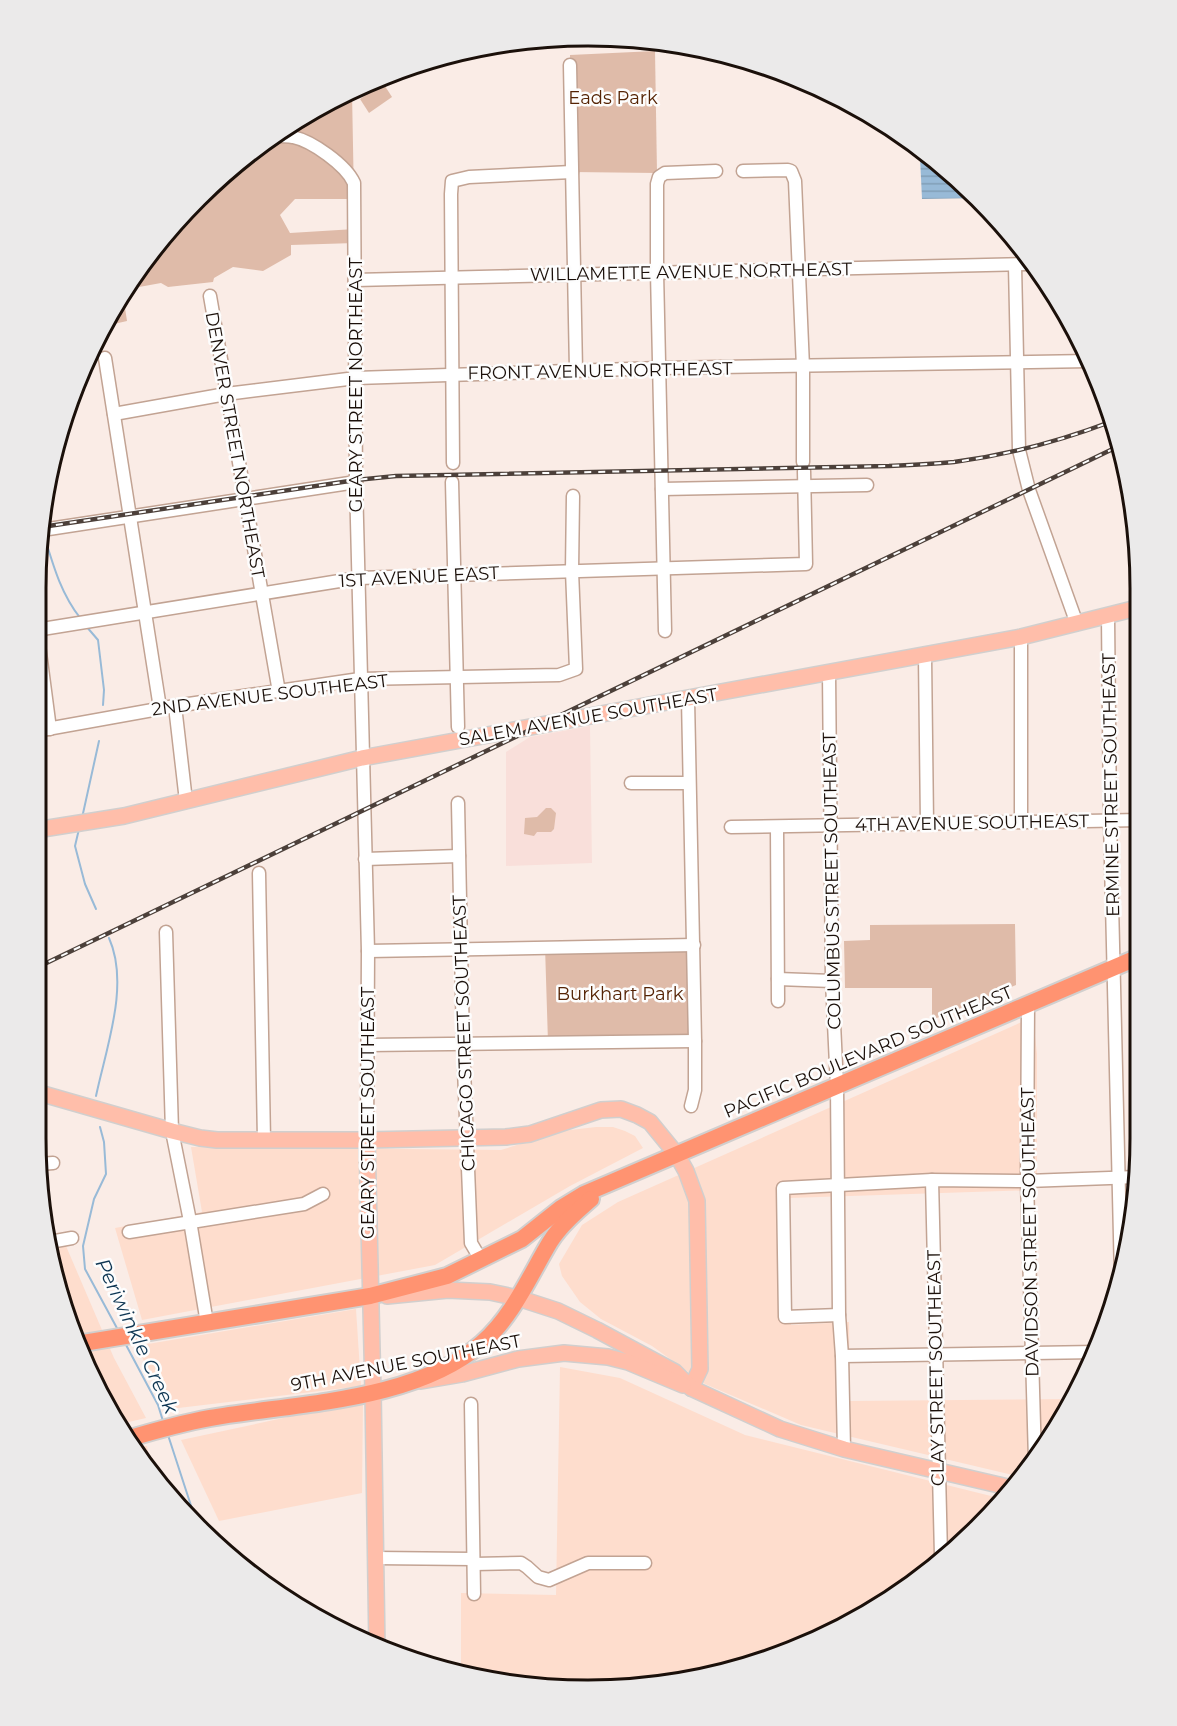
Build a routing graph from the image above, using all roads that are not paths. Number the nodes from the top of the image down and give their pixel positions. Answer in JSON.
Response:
{"nodes":[{"id":1,"x":570,"y":65,"type":"dead end"},
{"id":2,"x":289,"y":137,"type":"edge"},
{"id":3,"x":716,"y":171,"type":"dead end"},
{"id":4,"x":743,"y":171,"type":"dead end"},
{"id":5,"x":572,"y":172,"type":"junction"},
{"id":6,"x":1021,"y":264,"type":"edge"},
{"id":7,"x":798,"y":269,"type":"junction"},
{"id":8,"x":657,"y":272,"type":"junction"},
{"id":9,"x":574,"y":274,"type":"junction"},
{"id":10,"x":452,"y":278,"type":"junction"},
{"id":11,"x":355,"y":280,"type":"junction"},
{"id":12,"x":210,"y":296,"type":"dead end"},
{"id":13,"x":105,"y":358,"type":"dead end"},
{"id":14,"x":1080,"y":361,"type":"edge"},
{"id":15,"x":1017,"y":363,"type":"junction"},
{"id":16,"x":803,"y":367,"type":"junction"},
{"id":17,"x":660,"y":368,"type":"junction"},
{"id":18,"x":576,"y":370,"type":"junction"},
{"id":19,"x":453,"y":375,"type":"junction"},
{"id":20,"x":356,"y":378,"type":"junction"},
{"id":21,"x":226,"y":394,"type":"junction"},
{"id":22,"x":114,"y":414,"type":"junction"},
{"id":23,"x":453,"y":463,"type":"dead end"},
{"id":24,"x":356,"y":479,"type":"junction"},
{"id":25,"x":453,"y":482,"type":"dead end"},
{"id":26,"x":867,"y":485,"type":"dead end"},
{"id":27,"x":804,"y":487,"type":"junction"},
{"id":28,"x":662,"y":489,"type":"junction"},
{"id":29,"x":244,"y":496,"type":"junction"},
{"id":30,"x":573,"y":496,"type":"dead end"},
{"id":31,"x":130,"y":514,"type":"junction"},
{"id":32,"x":50,"y":524,"type":"edge"},
{"id":33,"x":50,"y":529,"type":"edge"},
{"id":34,"x":663,"y":568,"type":"junction"},
{"id":35,"x":572,"y":571,"type":"junction"},
{"id":36,"x":454,"y":574,"type":"junction"},
{"id":37,"x":358,"y":578,"type":"junction"},
{"id":38,"x":260,"y":593,"type":"junction"},
{"id":39,"x":1130,"y":610,"type":"edge"},
{"id":40,"x":146,"y":611,"type":"junction"},
{"id":41,"x":1108,"y":616,"type":"junction"},
{"id":42,"x":1077,"y":624,"type":"junction"},
{"id":43,"x":46,"y":629,"type":"edge"},
{"id":44,"x":665,"y":631,"type":"dead end"},
{"id":45,"x":1021,"y":637,"type":"junction"},
{"id":46,"x":925,"y":656,"type":"junction"},
{"id":47,"x":829,"y":673,"type":"junction"},
{"id":48,"x":456,"y":676,"type":"junction"},
{"id":49,"x":360,"y":679,"type":"junction"},
{"id":50,"x":279,"y":692,"type":"junction"},
{"id":51,"x":46,"y":699,"type":"edge"},
{"id":52,"x":688,"y":699,"type":"junction"},
{"id":53,"x":175,"y":706,"type":"junction"},
{"id":54,"x":160,"y":708,"type":"junction"},
{"id":55,"x":458,"y":727,"type":"dead end"},
{"id":56,"x":50,"y":729,"type":"junction"},
{"id":57,"x":46,"y":730,"type":"edge"},
{"id":58,"x":362,"y":758,"type":"junction"},
{"id":59,"x":631,"y":783,"type":"dead end"},
{"id":60,"x":689,"y":783,"type":"junction"},
{"id":61,"x":186,"y":801,"type":"junction"},
{"id":62,"x":458,"y":803,"type":"dead end"},
{"id":63,"x":1110,"y":820,"type":"junction"},
{"id":64,"x":1130,"y":820,"type":"edge"},
{"id":65,"x":1021,"y":822,"type":"junction"},
{"id":66,"x":927,"y":825,"type":"junction"},
{"id":67,"x":830,"y":826,"type":"junction"},
{"id":68,"x":731,"y":827,"type":"dead end"},
{"id":69,"x":777,"y":828,"type":"junction"},
{"id":70,"x":46,"y":829,"type":"edge"},
{"id":71,"x":459,"y":856,"type":"junction"},
{"id":72,"x":365,"y":859,"type":"junction"},
{"id":73,"x":259,"y":873,"type":"dead end"},
{"id":74,"x":166,"y":932,"type":"dead end"},
{"id":75,"x":694,"y":945,"type":"junction"},
{"id":76,"x":461,"y":949,"type":"junction"},
{"id":77,"x":368,"y":951,"type":"junction"},
{"id":78,"x":1130,"y":961,"type":"edge"},
{"id":79,"x":1114,"y":968,"type":"junction"},
{"id":80,"x":778,"y":979,"type":"junction"},
{"id":81,"x":832,"y":981,"type":"junction"},
{"id":82,"x":778,"y":1001,"type":"dead end"},
{"id":83,"x":1028,"y":1004,"type":"junction"},
{"id":84,"x":695,"y":1041,"type":"junction"},
{"id":85,"x":463,"y":1044,"type":"junction"},
{"id":86,"x":367,"y":1045,"type":"junction"},
{"id":87,"x":837,"y":1086,"type":"junction"},
{"id":88,"x":46,"y":1095,"type":"edge"},
{"id":89,"x":691,"y":1106,"type":"dead end"},
{"id":90,"x":172,"y":1131,"type":"junction"},
{"id":91,"x":468,"y":1138,"type":"junction"},
{"id":92,"x":264,"y":1140,"type":"junction"},
{"id":93,"x":367,"y":1140,"type":"junction"},
{"id":94,"x":677,"y":1155,"type":"junction"},
{"id":95,"x":53,"y":1162,"type":"dead end"},
{"id":96,"x":47,"y":1163,"type":"edge"},
{"id":97,"x":1129,"y":1177,"type":"edge"},
{"id":98,"x":1118,"y":1178,"type":"junction"},
{"id":99,"x":932,"y":1180,"type":"junction"},
{"id":100,"x":1027,"y":1180,"type":"junction"},
{"id":101,"x":610,"y":1183,"type":"junction"},
{"id":102,"x":838,"y":1186,"type":"junction"},
{"id":103,"x":323,"y":1194,"type":"dead end"},
{"id":104,"x":190,"y":1221,"type":"junction"},
{"id":105,"x":129,"y":1232,"type":"dead end"},
{"id":106,"x":72,"y":1238,"type":"dead end"},
{"id":107,"x":57,"y":1241,"type":"edge"},
{"id":108,"x":1119,"y":1246,"type":"edge"},
{"id":109,"x":481,"y":1260,"type":"junction"},
{"id":110,"x":370,"y":1296,"type":"junction"},
{"id":111,"x":518,"y":1298,"type":"junction"},
{"id":112,"x":839,"y":1315,"type":"junction"},
{"id":113,"x":207,"y":1323,"type":"junction"},
{"id":114,"x":87,"y":1342,"type":"edge"},
{"id":115,"x":1086,"y":1352,"type":"edge"},
{"id":116,"x":1032,"y":1353,"type":"junction"},
{"id":117,"x":936,"y":1355,"type":"junction"},
{"id":118,"x":842,"y":1356,"type":"junction"},
{"id":119,"x":409,"y":1383,"type":"junction"},
{"id":120,"x":691,"y":1388,"type":"junction"},
{"id":121,"x":374,"y":1392,"type":"junction"},
{"id":122,"x":471,"y":1404,"type":"dead end"},
{"id":123,"x":136,"y":1436,"type":"edge"},
{"id":124,"x":1035,"y":1445,"type":"edge"},
{"id":125,"x":844,"y":1449,"type":"junction"},
{"id":126,"x":939,"y":1472,"type":"junction"},
{"id":127,"x":1003,"y":1486,"type":"edge"},
{"id":128,"x":941,"y":1549,"type":"edge"},
{"id":129,"x":375,"y":1558,"type":"junction"},
{"id":130,"x":473,"y":1561,"type":"junction"},
{"id":131,"x":645,"y":1563,"type":"dead end"},
{"id":132,"x":474,"y":1594,"type":"dead end"},
{"id":133,"x":377,"y":1636,"type":"edge"}],
"edges":[{"from":1,"to":5,"type":"street"},
{"from":2,"to":11,"type":"street","name":"GEARY STREET NORTHEAST"},
{"from":3,"to":8,"type":"street"},
{"from":4,"to":7,"type":"street"},
{"from":5,"to":9,"type":"street"},
{"from":5,"to":10,"type":"street"},
{"from":6,"to":7,"type":"street","name":"WILLAMETTE AVENUE NORTHEAST"},
{"from":6,"to":15,"type":"street"},
{"from":7,"to":8,"type":"street","name":"WILLAMETTE AVENUE NORTHEAST"},
{"from":7,"to":16,"type":"street"},
{"from":8,"to":9,"type":"street","name":"WILLAMETTE AVENUE NORTHEAST"},
{"from":8,"to":17,"type":"street"},
{"from":9,"to":10,"type":"street","name":"WILLAMETTE AVENUE NORTHEAST"},
{"from":9,"to":18,"type":"street"},
{"from":10,"to":11,"type":"street","name":"WILLAMETTE AVENUE NORTHEAST"},
{"from":10,"to":19,"type":"street"},
{"from":11,"to":20,"type":"street","name":"GEARY STREET NORTHEAST"},
{"from":12,"to":21,"type":"street","name":"DENVER STREET NORTHEAST"},
{"from":13,"to":22,"type":"street"},
{"from":14,"to":15,"type":"street","name":"FRONT AVENUE NORTHEAST"},
{"from":15,"to":16,"type":"street","name":"FRONT AVENUE NORTHEAST"},
{"from":15,"to":42,"type":"street"},
{"from":16,"to":17,"type":"street","name":"FRONT AVENUE NORTHEAST"},
{"from":16,"to":27,"type":"street"},
{"from":17,"to":18,"type":"street","name":"FRONT AVENUE NORTHEAST"},
{"from":17,"to":28,"type":"street"},
{"from":18,"to":19,"type":"street","name":"FRONT AVENUE NORTHEAST"},
{"from":19,"to":20,"type":"street","name":"FRONT AVENUE NORTHEAST"},
{"from":19,"to":23,"type":"street"},
{"from":20,"to":21,"type":"street","name":"FRONT AVENUE NORTHEAST"},
{"from":20,"to":24,"type":"street","name":"GEARY STREET NORTHEAST"},
{"from":21,"to":22,"type":"street","name":"FRONT AVENUE NORTHEAST"},
{"from":21,"to":29,"type":"street","name":"DENVER STREET NORTHEAST"},
{"from":22,"to":31,"type":"street"},
{"from":24,"to":29,"type":"street"},
{"from":24,"to":37,"type":"street","name":"GEARY STREET NORTHEAST"},
{"from":25,"to":36,"type":"street"},
{"from":26,"to":27,"type":"street"},
{"from":27,"to":28,"type":"street"},
{"from":27,"to":34,"type":"street","name":"1ST AVENUE EAST"},
{"from":28,"to":34,"type":"street"},
{"from":29,"to":31,"type":"street"},
{"from":29,"to":38,"type":"street","name":"DENVER STREET NORTHEAST"},
{"from":30,"to":35,"type":"street"},
{"from":31,"to":32,"type":"street"},
{"from":31,"to":33,"type":"street"},
{"from":31,"to":40,"type":"street"},
{"from":34,"to":35,"type":"street","name":"1ST AVENUE EAST"},
{"from":34,"to":44,"type":"street"},
{"from":35,"to":36,"type":"street","name":"1ST AVENUE EAST"},
{"from":35,"to":48,"type":"street","name":"2ND AVENUE SOUTHEAST"},
{"from":36,"to":37,"type":"street","name":"1ST AVENUE EAST"},
{"from":36,"to":48,"type":"street"},
{"from":37,"to":38,"type":"street","name":"1ST AVENUE EAST"},
{"from":37,"to":49,"type":"street","name":"GEARY STREET SOUTHEAST"},
{"from":38,"to":40,"type":"street","name":"1ST AVENUE EAST"},
{"from":38,"to":50,"type":"street","name":"DENVER STREET NORTHEAST"},
{"from":39,"to":41,"type":"main road","name":"SALEM AVENUE SOUTHEAST"},
{"from":40,"to":43,"type":"street","name":"1ST AVENUE EAST"},
{"from":40,"to":54,"type":"street"},
{"from":41,"to":42,"type":"main road","name":"SALEM AVENUE SOUTHEAST"},
{"from":41,"to":63,"type":"street","name":"ERMINE STREET SOUTHEAST"},
{"from":42,"to":45,"type":"main road","name":"SALEM AVENUE SOUTHEAST"},
{"from":45,"to":46,"type":"main road","name":"SALEM AVENUE SOUTHEAST"},
{"from":45,"to":65,"type":"street"},
{"from":46,"to":47,"type":"main road","name":"SALEM AVENUE SOUTHEAST"},
{"from":46,"to":66,"type":"street"},
{"from":47,"to":52,"type":"main road","name":"SALEM AVENUE SOUTHEAST"},
{"from":47,"to":67,"type":"street","name":"COLUMBUS STREET SOUTHEAST"},
{"from":48,"to":49,"type":"street","name":"2ND AVENUE SOUTHEAST"},
{"from":48,"to":55,"type":"street"},
{"from":49,"to":50,"type":"street","name":"2ND AVENUE SOUTHEAST"},
{"from":49,"to":58,"type":"street","name":"GEARY STREET SOUTHEAST"},
{"from":50,"to":53,"type":"street","name":"2ND AVENUE SOUTHEAST"},
{"from":51,"to":56,"type":"street"},
{"from":52,"to":58,"type":"main road","name":"SALEM AVENUE SOUTHEAST"},
{"from":52,"to":60,"type":"street"},
{"from":53,"to":54,"type":"street","name":"2ND AVENUE SOUTHEAST"},
{"from":53,"to":61,"type":"street"},
{"from":54,"to":56,"type":"street","name":"2ND AVENUE SOUTHEAST"},
{"from":56,"to":57,"type":"street","name":"2ND AVENUE SOUTHEAST"},
{"from":58,"to":61,"type":"main road","name":"SALEM AVENUE SOUTHEAST"},
{"from":58,"to":72,"type":"street","name":"GEARY STREET SOUTHEAST"},
{"from":59,"to":60,"type":"street"},
{"from":60,"to":75,"type":"street"},
{"from":61,"to":70,"type":"main road","name":"SALEM AVENUE SOUTHEAST"},
{"from":62,"to":71,"type":"street","name":"CHICAGO STREET SOUTHEAST"},
{"from":63,"to":64,"type":"street","name":"4TH AVENUE SOUTHEAST"},
{"from":63,"to":65,"type":"street","name":"4TH AVENUE SOUTHEAST"},
{"from":63,"to":79,"type":"street","name":"ERMINE STREET SOUTHEAST"},
{"from":65,"to":66,"type":"street","name":"4TH AVENUE SOUTHEAST"},
{"from":66,"to":67,"type":"street","name":"4TH AVENUE SOUTHEAST"},
{"from":67,"to":69,"type":"street","name":"4TH AVENUE SOUTHEAST"},
{"from":67,"to":81,"type":"street","name":"COLUMBUS STREET SOUTHEAST"},
{"from":68,"to":69,"type":"street","name":"4TH AVENUE SOUTHEAST"},
{"from":69,"to":80,"type":"street"},
{"from":71,"to":72,"type":"street"},
{"from":71,"to":76,"type":"street","name":"CHICAGO STREET SOUTHEAST"},
{"from":72,"to":77,"type":"street","name":"GEARY STREET SOUTHEAST"},
{"from":73,"to":92,"type":"street"},
{"from":74,"to":90,"type":"street"},
{"from":75,"to":76,"type":"street"},
{"from":75,"to":84,"type":"street"},
{"from":76,"to":77,"type":"street"},
{"from":76,"to":85,"type":"street","name":"CHICAGO STREET SOUTHEAST"},
{"from":77,"to":86,"type":"street","name":"GEARY STREET SOUTHEAST"},
{"from":78,"to":79,"type":"highway","name":"PACIFIC BOULEVARD SOUTHEAST"},
{"from":79,"to":83,"type":"highway","name":"PACIFIC BOULEVARD SOUTHEAST"},
{"from":79,"to":98,"type":"street","name":"ERMINE STREET SOUTHEAST"},
{"from":80,"to":81,"type":"street"},
{"from":80,"to":82,"type":"street"},
{"from":81,"to":87,"type":"street","name":"COLUMBUS STREET SOUTHEAST"},
{"from":83,"to":87,"type":"highway","name":"PACIFIC BOULEVARD SOUTHEAST"},
{"from":83,"to":100,"type":"street","name":"DAVIDSON STREET SOUTHEAST"},
{"from":84,"to":85,"type":"street"},
{"from":84,"to":89,"type":"street"},
{"from":85,"to":86,"type":"street"},
{"from":85,"to":91,"type":"street","name":"CHICAGO STREET SOUTHEAST"},
{"from":86,"to":93,"type":"street","name":"GEARY STREET SOUTHEAST"},
{"from":87,"to":94,"type":"highway","name":"PACIFIC BOULEVARD SOUTHEAST"},
{"from":87,"to":102,"type":"street","name":"COLUMBUS STREET SOUTHEAST"},
{"from":88,"to":90,"type":"main road"},
{"from":90,"to":92,"type":"main road"},
{"from":90,"to":104,"type":"street"},
{"from":91,"to":93,"type":"main road"},
{"from":91,"to":94,"type":"main road"},
{"from":91,"to":109,"type":"street","name":"CHICAGO STREET SOUTHEAST"},
{"from":92,"to":93,"type":"main road"},
{"from":93,"to":110,"type":"main road","name":"GEARY STREET SOUTHEAST"},
{"from":94,"to":101,"type":"highway","name":"PACIFIC BOULEVARD SOUTHEAST"},
{"from":94,"to":120,"type":"main road"},
{"from":95,"to":96,"type":"street"},
{"from":97,"to":98,"type":"street"},
{"from":98,"to":100,"type":"street"},
{"from":98,"to":108,"type":"street","name":"ERMINE STREET SOUTHEAST"},
{"from":99,"to":100,"type":"street"},
{"from":99,"to":102,"type":"street"},
{"from":99,"to":117,"type":"street","name":"CLAY STREET SOUTHEAST"},
{"from":100,"to":116,"type":"street","name":"DAVIDSON STREET SOUTHEAST"},
{"from":101,"to":109,"type":"highway","name":"PACIFIC BOULEVARD SOUTHEAST"},
{"from":101,"to":111,"type":"highway","name":"PACIFIC BOULEVARD SOUTHEAST"},
{"from":102,"to":112,"type":"street","name":"COLUMBUS STREET SOUTHEAST"},
{"from":102,"to":112,"type":"street"},
{"from":103,"to":104,"type":"street"},
{"from":104,"to":105,"type":"street"},
{"from":104,"to":113,"type":"street"},
{"from":106,"to":107,"type":"street"},
{"from":109,"to":110,"type":"highway","name":"PACIFIC BOULEVARD SOUTHEAST"},
{"from":110,"to":111,"type":"main road"},
{"from":110,"to":113,"type":"highway","name":"PACIFIC BOULEVARD SOUTHEAST"},
{"from":110,"to":121,"type":"main road","name":"GEARY STREET SOUTHEAST"},
{"from":111,"to":119,"type":"highway","name":"PACIFIC BOULEVARD SOUTHEAST"},
{"from":111,"to":120,"type":"main road"},
{"from":112,"to":118,"type":"street","name":"COLUMBUS STREET SOUTHEAST"},
{"from":113,"to":114,"type":"highway","name":"PACIFIC BOULEVARD SOUTHEAST"},
{"from":115,"to":116,"type":"street"},
{"from":116,"to":117,"type":"street"},
{"from":116,"to":124,"type":"street","name":"DAVIDSON STREET SOUTHEAST"},
{"from":117,"to":118,"type":"street"},
{"from":117,"to":126,"type":"street","name":"CLAY STREET SOUTHEAST"},
{"from":118,"to":125,"type":"street","name":"COLUMBUS STREET SOUTHEAST"},
{"from":119,"to":120,"type":"main road","name":"9TH AVENUE SOUTHEAST"},
{"from":119,"to":121,"type":"highway","name":"9TH AVENUE SOUTHEAST"},
{"from":120,"to":125,"type":"main road"},
{"from":121,"to":123,"type":"highway","name":"9TH AVENUE SOUTHEAST"},
{"from":121,"to":129,"type":"main road","name":"GEARY STREET SOUTHEAST"},
{"from":122,"to":130,"type":"street"},
{"from":125,"to":126,"type":"main road"},
{"from":126,"to":127,"type":"main road"},
{"from":126,"to":128,"type":"street","name":"CLAY STREET SOUTHEAST"},
{"from":129,"to":130,"type":"street"},
{"from":129,"to":133,"type":"main road","name":"GEARY STREET SOUTHEAST"},
{"from":130,"to":131,"type":"street"},
{"from":130,"to":132,"type":"street"}]}
